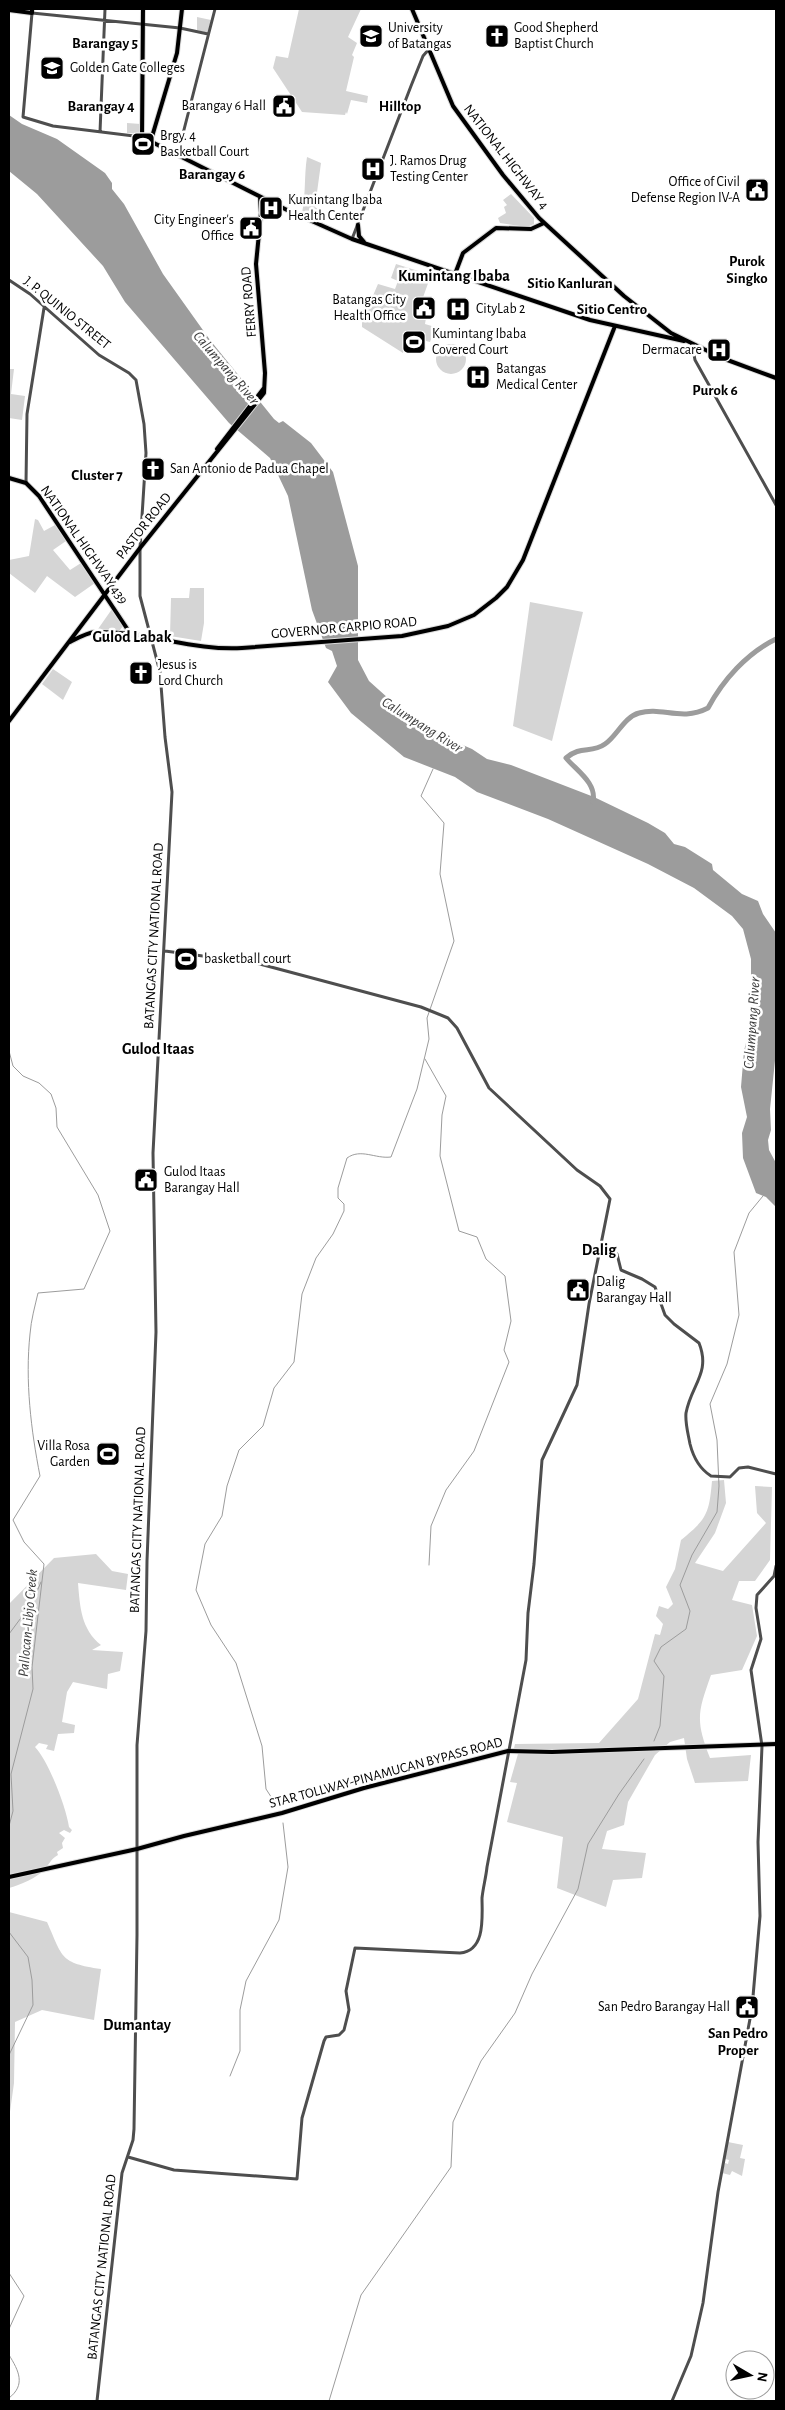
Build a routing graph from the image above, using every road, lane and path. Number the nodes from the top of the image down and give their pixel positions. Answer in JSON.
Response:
{"nodes":[{"id":1,"x":105,"y":9,"type":"edge"},
{"id":2,"x":143,"y":9,"type":"edge"},
{"id":3,"x":182,"y":9,"type":"edge"},
{"id":4,"x":215,"y":9,"type":"edge"},
{"id":5,"x":412,"y":9,"type":"edge"},
{"id":6,"x":9,"y":10,"type":"edge"},
{"id":7,"x":32,"y":11,"type":"edge"},
{"id":8,"x":104,"y":22,"type":"junction"},
{"id":9,"x":143,"y":26,"type":"junction"},
{"id":10,"x":180,"y":28,"type":"junction"},
{"id":11,"x":208,"y":34,"type":"junction"},
{"id":12,"x":429,"y":49,"type":"junction"},
{"id":13,"x":100,"y":132,"type":"junction"},
{"id":14,"x":142,"y":137,"type":"junction"},
{"id":15,"x":150,"y":140,"type":"junction"},
{"id":16,"x":178,"y":153,"type":"junction"},
{"id":17,"x":260,"y":197,"type":"junction"},
{"id":18,"x":267,"y":200,"type":"junction"},
{"id":19,"x":261,"y":214,"type":"junction"},
{"id":20,"x":544,"y":224,"type":"junction"},
{"id":21,"x":358,"y":225,"type":"junction"},
{"id":22,"x":352,"y":239,"type":"junction"},
{"id":23,"x":365,"y":244,"type":"junction"},
{"id":24,"x":455,"y":274,"type":"junction"},
{"id":25,"x":9,"y":280,"type":"edge"},
{"id":26,"x":44,"y":308,"type":"junction"},
{"id":27,"x":615,"y":326,"type":"junction"},
{"id":28,"x":668,"y":331,"type":"junction"},
{"id":29,"x":665,"y":337,"type":"junction"},
{"id":30,"x":684,"y":341,"type":"junction"},
{"id":31,"x":692,"y":344,"type":"junction"},
{"id":32,"x":776,"y":378,"type":"edge"},
{"id":33,"x":136,"y":380,"type":"joint"},
{"id":34,"x":261,"y":395,"type":"joint"},
{"id":35,"x":9,"y":478,"type":"edge"},
{"id":36,"x":26,"y":483,"type":"junction"},
{"id":37,"x":776,"y":505,"type":"edge"},
{"id":38,"x":140,"y":548,"type":"junction"},
{"id":39,"x":105,"y":593,"type":"junction"},
{"id":40,"x":132,"y":636,"type":"junction"},
{"id":41,"x":151,"y":639,"type":"junction"},
{"id":42,"x":70,"y":642,"type":"junction"},
{"id":43,"x":9,"y":721,"type":"edge"},
{"id":44,"x":165,"y":951,"type":"junction"},
{"id":45,"x":600,"y":1251,"type":"junction"},
{"id":46,"x":776,"y":1474,"type":"edge"},
{"id":47,"x":776,"y":1566,"type":"edge"},
{"id":48,"x":776,"y":1744,"type":"edge"},
{"id":49,"x":762,"y":1746,"type":"junction"},
{"id":50,"x":508,"y":1751,"type":"junction"},
{"id":51,"x":137,"y":1850,"type":"junction"},
{"id":52,"x":9,"y":1877,"type":"edge"},
{"id":53,"x":128,"y":2157,"type":"junction"},
{"id":54,"x":97,"y":2401,"type":"edge"},
{"id":55,"x":672,"y":2401,"type":"edge"}],
"edges":[{"from":1,"to":8,"type":"street"},
{"from":2,"to":9,"type":"main road"},
{"from":3,"to":10,"type":"main road"},
{"from":4,"to":11,"type":"street"},
{"from":5,"to":12,"type":"main road","name":"NATIONAL HIGHWAY 4"},
{"from":6,"to":7,"type":"main road"},
{"from":7,"to":8,"type":"street"},
{"from":7,"to":13,"type":"street"},
{"from":8,"to":9,"type":"street"},
{"from":8,"to":13,"type":"street"},
{"from":9,"to":10,"type":"street"},
{"from":9,"to":14,"type":"main road"},
{"from":10,"to":11,"type":"street"},
{"from":10,"to":15,"type":"main road"},
{"from":11,"to":16,"type":"street"},
{"from":12,"to":20,"type":"main road","name":"NATIONAL HIGHWAY 4"},
{"from":12,"to":21,"type":"street"},
{"from":13,"to":14,"type":"street"},
{"from":14,"to":15,"type":"main road"},
{"from":15,"to":16,"type":"main road"},
{"from":16,"to":17,"type":"main road"},
{"from":17,"to":18,"type":"main road"},
{"from":17,"to":19,"type":"main road","name":"FERRY ROAD"},
{"from":18,"to":19,"type":"main road","name":"FERRY ROAD"},
{"from":18,"to":22,"type":"main road"},
{"from":19,"to":34,"type":"main road","name":"FERRY ROAD"},
{"from":20,"to":24,"type":"main road"},
{"from":20,"to":28,"type":"main road","name":"NATIONAL HIGHWAY 4"},
{"from":21,"to":22,"type":"street"},
{"from":21,"to":23,"type":"main road"},
{"from":22,"to":23,"type":"main road"},
{"from":23,"to":24,"type":"main road"},
{"from":24,"to":27,"type":"main road"},
{"from":25,"to":26,"type":"street","name":"J. P. QUINIO STREET"},
{"from":26,"to":33,"type":"street","name":"J. P. QUINIO STREET"},
{"from":26,"to":36,"type":"street"},
{"from":27,"to":29,"type":"main road"},
{"from":27,"to":41,"type":"main road","name":"GOVERNOR CARPIO ROAD"},
{"from":28,"to":29,"type":"main road"},
{"from":28,"to":30,"type":"main road","name":"NATIONAL HIGHWAY 4"},
{"from":29,"to":30,"type":"main road"},
{"from":30,"to":31,"type":"main road","name":"NATIONAL HIGHWAY 4"},
{"from":31,"to":32,"type":"main road","name":"NATIONAL HIGHWAY 4"},
{"from":31,"to":37,"type":"street"},
{"from":33,"to":38,"type":"street","name":"BATANGAS CITY NATIONAL ROAD"},
{"from":34,"to":38,"type":"main road","name":"PASTOR ROAD"},
{"from":35,"to":36,"type":"main road","name":"NATIONAL HIGHWAY 439"},
{"from":36,"to":39,"type":"main road","name":"NATIONAL HIGHWAY 439"},
{"from":38,"to":39,"type":"main road","name":"PASTOR ROAD"},
{"from":38,"to":41,"type":"street","name":"BATANGAS CITY NATIONAL ROAD"},
{"from":39,"to":40,"type":"main road","name":"NATIONAL HIGHWAY 439"},
{"from":39,"to":42,"type":"main road","name":"PASTOR ROAD"},
{"from":40,"to":41,"type":"main road","name":"GOVERNOR CARPIO ROAD"},
{"from":40,"to":42,"type":"main road","name":"GOVERNOR CARPIO ROAD"},
{"from":41,"to":44,"type":"street","name":"BATANGAS CITY NATIONAL ROAD"},
{"from":42,"to":43,"type":"main road","name":"PASTOR ROAD"},
{"from":44,"to":45,"type":"street"},
{"from":44,"to":51,"type":"street","name":"BATANGAS CITY NATIONAL ROAD"},
{"from":45,"to":46,"type":"street"},
{"from":45,"to":50,"type":"street"},
{"from":47,"to":49,"type":"street"},
{"from":48,"to":49,"type":"main road","name":"STAR TOLLWAY-PINAMUCAN BYPASS ROAD"},
{"from":49,"to":50,"type":"main road","name":"STAR TOLLWAY-PINAMUCAN BYPASS ROAD"},
{"from":49,"to":55,"type":"street"},
{"from":50,"to":51,"type":"main road","name":"STAR TOLLWAY-PINAMUCAN BYPASS ROAD"},
{"from":50,"to":53,"type":"street"},
{"from":51,"to":52,"type":"main road","name":"STAR TOLLWAY-PINAMUCAN BYPASS ROAD"},
{"from":51,"to":53,"type":"street","name":"BATANGAS CITY NATIONAL ROAD"},
{"from":53,"to":54,"type":"street","name":"BATANGAS CITY NATIONAL ROAD"}]}
